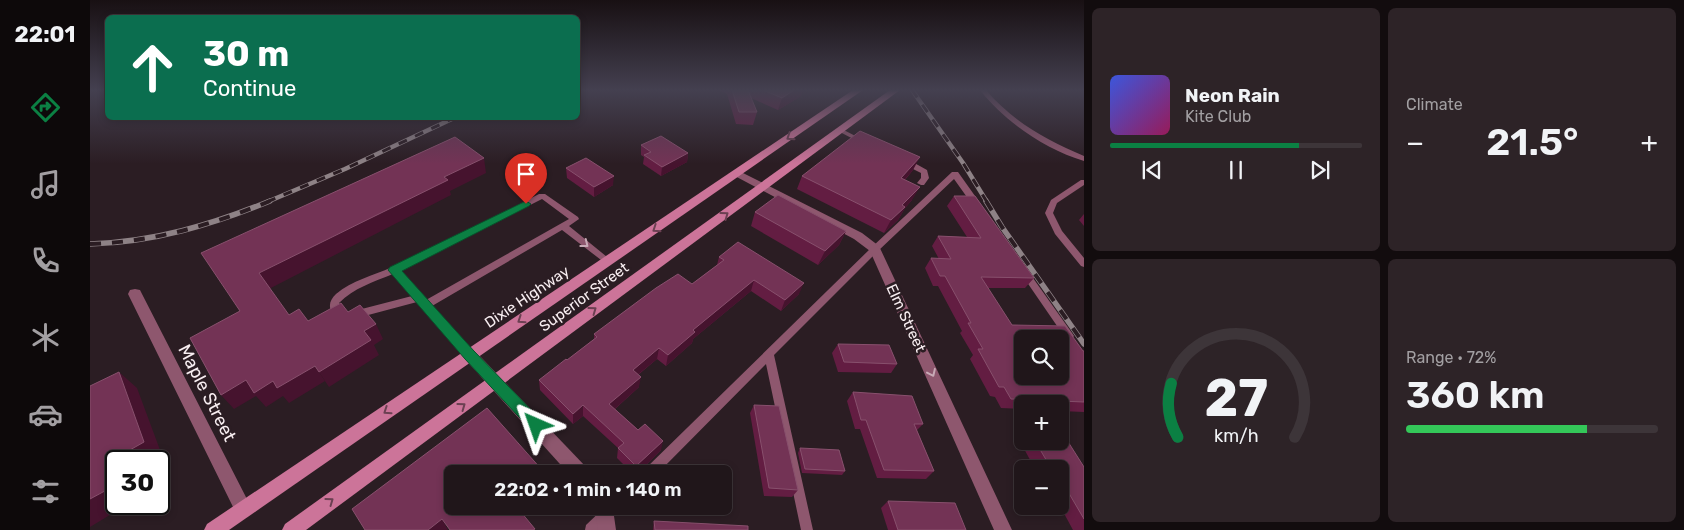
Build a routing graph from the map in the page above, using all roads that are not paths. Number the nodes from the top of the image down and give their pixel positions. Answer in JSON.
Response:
{"nodes":[{"id":1,"x":831,"y":115,"type":"edge"},
{"id":2,"x":850,"y":115,"type":"edge"},
{"id":3,"x":1006,"y":115,"type":"edge"},
{"id":4,"x":840,"y":130,"type":"junction"},
{"id":5,"x":871,"y":146,"type":"edge"},
{"id":6,"x":1084,"y":159,"type":"edge"},
{"id":7,"x":902,"y":160,"type":"edge"},
{"id":8,"x":738,"y":173,"type":"junction"},
{"id":9,"x":1084,"y":182,"type":"edge"},
{"id":10,"x":921,"y":183,"type":"dead end"},
{"id":11,"x":763,"y":187,"type":"junction"},
{"id":12,"x":983,"y":213,"type":"edge"},
{"id":13,"x":563,"y":226,"type":"junction"},
{"id":14,"x":875,"y":249,"type":"junction"},
{"id":15,"x":608,"y":261,"type":"junction"},
{"id":16,"x":1084,"y":264,"type":"edge"},
{"id":17,"x":1022,"y":268,"type":"edge"},
{"id":18,"x":394,"y":270,"type":"junction"},
{"id":19,"x":135,"y":294,"type":"dead end"},
{"id":20,"x":422,"y":302,"type":"junction"},
{"id":21,"x":1074,"y":344,"type":"edge"},
{"id":22,"x":769,"y":354,"type":"junction"},
{"id":23,"x":470,"y":355,"type":"junction"},
{"id":24,"x":495,"y":382,"type":"junction"},
{"id":25,"x":573,"y":465,"type":"edge"},
{"id":26,"x":657,"y":465,"type":"edge"},
{"id":27,"x":243,"y":509,"type":"junction"},
{"id":28,"x":607,"y":515,"type":"edge"},
{"id":29,"x":212,"y":530,"type":"edge"},
{"id":30,"x":291,"y":530,"type":"edge"},
{"id":31,"x":591,"y":530,"type":"edge"},
{"id":32,"x":807,"y":530,"type":"edge"},
{"id":33,"x":1003,"y":530,"type":"edge"}],
"edges":[{"from":1,"to":8,"type":"main road","name":"Dixie Highway","one_way":true},
{"from":2,"to":4,"type":"main road","name":"Superior Street"},
{"from":3,"to":6,"type":"lane"},
{"from":4,"to":5,"type":"lane"},
{"from":4,"to":11,"type":"main road","name":"Superior Street"},
{"from":7,"to":10,"type":"lane"},
{"from":8,"to":11,"type":"street","name":"Elm Street"},
{"from":8,"to":15,"type":"main road","name":"Dixie Highway","one_way":true},
{"from":9,"to":16,"type":"lane"},
{"from":11,"to":14,"type":"street","name":"Elm Street"},
{"from":24,"to":11,"type":"main road","name":"Superior Street","one_way":true},
{"from":12,"to":14,"type":"lane"},
{"from":13,"to":15,"type":"lane","one_way":true},
{"from":13,"to":18,"type":"lane"},
{"from":13,"to":20,"type":"lane"},
{"from":14,"to":22,"type":"lane"},
{"from":14,"to":33,"type":"street","name":"Elm Street","one_way":true},
{"from":15,"to":23,"type":"main road","name":"Dixie Highway","one_way":true},
{"from":17,"to":21,"type":"lane"},
{"from":18,"to":20,"type":"lane"},
{"from":18,"to":20,"type":"lane"},
{"from":19,"to":27,"type":"street","name":"Maple Street"},
{"from":20,"to":23,"type":"lane"},
{"from":22,"to":26,"type":"lane"},
{"from":22,"to":32,"type":"lane"},
{"from":23,"to":24,"type":"street"},
{"from":23,"to":27,"type":"main road","name":"Dixie Highway","one_way":true},
{"from":24,"to":25,"type":"street"},
{"from":30,"to":24,"type":"main road","name":"Superior Street","one_way":true},
{"from":27,"to":29,"type":"main road","name":"Dixie Highway"},
{"from":28,"to":31,"type":"lane"}]}
